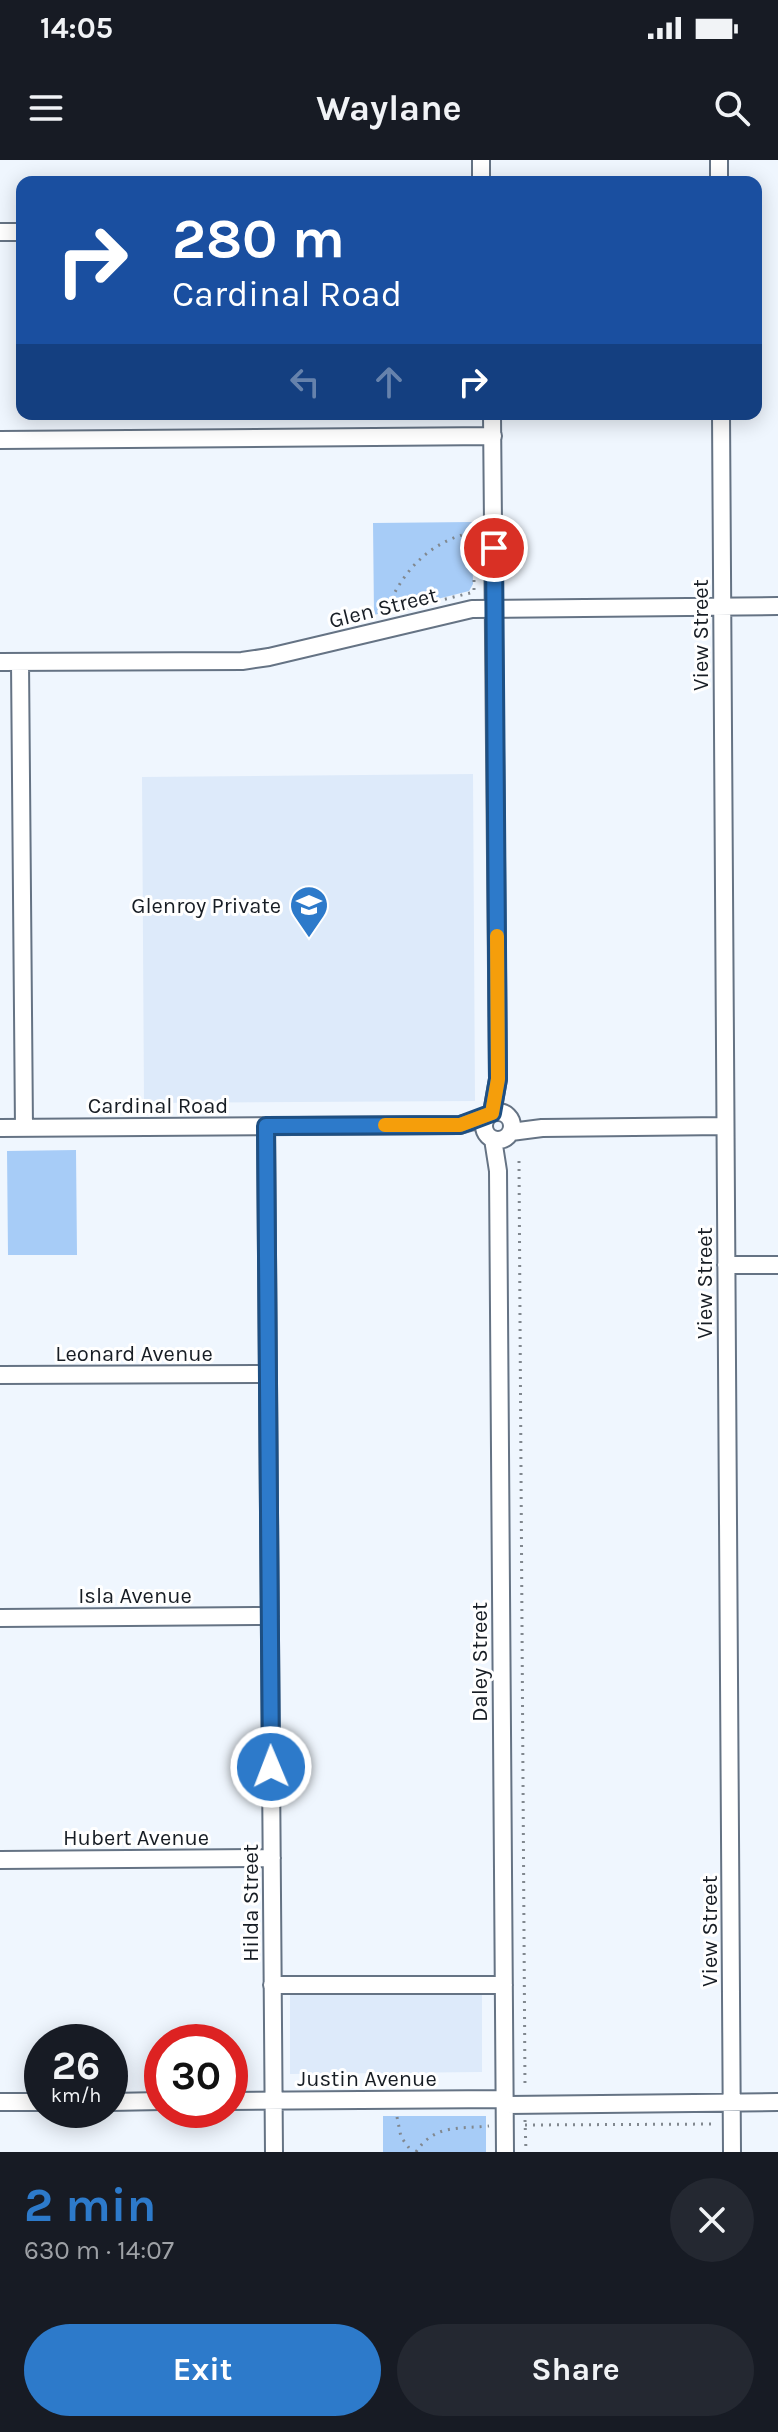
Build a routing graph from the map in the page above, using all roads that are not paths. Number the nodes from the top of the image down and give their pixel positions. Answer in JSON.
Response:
{"nodes":[{"id":1,"x":492,"y":420,"type":"edge"},
{"id":2,"x":721,"y":420,"type":"edge"},
{"id":3,"x":493,"y":436,"type":"junction"},
{"id":4,"x":0,"y":440,"type":"edge"},
{"id":5,"x":778,"y":606,"type":"edge"},
{"id":6,"x":722,"y":607,"type":"junction"},
{"id":7,"x":494,"y":608,"type":"junction"},
{"id":8,"x":0,"y":662,"type":"edge"},
{"id":9,"x":20,"y":662,"type":"junction"},
{"id":10,"x":266,"y":1126,"type":"junction"},
{"id":11,"x":499,"y":1126,"type":"junction"},
{"id":12,"x":725,"y":1126,"type":"junction"},
{"id":13,"x":0,"y":1128,"type":"edge"},
{"id":14,"x":24,"y":1128,"type":"junction"},
{"id":15,"x":726,"y":1265,"type":"junction"},
{"id":16,"x":778,"y":1265,"type":"edge"},
{"id":17,"x":268,"y":1374,"type":"junction"},
{"id":18,"x":0,"y":1375,"type":"edge"},
{"id":19,"x":270,"y":1616,"type":"junction"},
{"id":20,"x":0,"y":1618,"type":"edge"},
{"id":21,"x":272,"y":1858,"type":"junction"},
{"id":22,"x":0,"y":1860,"type":"edge"},
{"id":23,"x":272,"y":1985,"type":"junction"},
{"id":24,"x":504,"y":1985,"type":"junction"},
{"id":25,"x":273,"y":2100,"type":"junction"},
{"id":26,"x":248,"y":2101,"type":"edge"},
{"id":27,"x":0,"y":2102,"type":"edge"},
{"id":28,"x":24,"y":2102,"type":"edge"},
{"id":29,"x":504,"y":2102,"type":"junction"},
{"id":30,"x":732,"y":2102,"type":"junction"},
{"id":31,"x":778,"y":2102,"type":"edge"},
{"id":32,"x":274,"y":2152,"type":"edge"},
{"id":33,"x":505,"y":2152,"type":"edge"},
{"id":34,"x":732,"y":2152,"type":"edge"}],
"edges":[{"from":1,"to":3,"type":"street","name":"Daley Street"},
{"from":2,"to":6,"type":"street","name":"View Street"},
{"from":3,"to":4,"type":"street"},
{"from":3,"to":7,"type":"street","name":"Daley Street"},
{"from":5,"to":6,"type":"street","name":"Glen Street"},
{"from":6,"to":7,"type":"street","name":"Glen Street"},
{"from":6,"to":12,"type":"street","name":"View Street"},
{"from":7,"to":9,"type":"street","name":"Glen Street"},
{"from":7,"to":11,"type":"street","name":"Daley Street"},
{"from":8,"to":9,"type":"street","name":"Glen Street"},
{"from":9,"to":14,"type":"street"},
{"from":10,"to":11,"type":"street","name":"Cardinal Road"},
{"from":10,"to":14,"type":"street","name":"Cardinal Road"},
{"from":10,"to":17,"type":"street","name":"Hilda Street"},
{"from":11,"to":12,"type":"street","name":"Cardinal Road"},
{"from":11,"to":24,"type":"street","name":"Daley Street"},
{"from":12,"to":15,"type":"street","name":"View Street"},
{"from":13,"to":14,"type":"street","name":"Cardinal Road"},
{"from":15,"to":16,"type":"street"},
{"from":15,"to":30,"type":"street","name":"View Street"},
{"from":17,"to":18,"type":"street","name":"Leonard Avenue"},
{"from":17,"to":19,"type":"street","name":"Hilda Street"},
{"from":19,"to":20,"type":"street","name":"Isla Avenue"},
{"from":19,"to":21,"type":"street","name":"Hilda Street"},
{"from":21,"to":22,"type":"street","name":"Hubert Avenue"},
{"from":21,"to":23,"type":"street","name":"Hilda Street"},
{"from":23,"to":24,"type":"street"},
{"from":23,"to":25,"type":"street","name":"Hilda Street"},
{"from":24,"to":29,"type":"street","name":"Daley Street"},
{"from":25,"to":26,"type":"street","name":"Justin Avenue"},
{"from":25,"to":29,"type":"street","name":"Justin Avenue"},
{"from":25,"to":32,"type":"street","name":"Hilda Street"},
{"from":27,"to":28,"type":"street"},
{"from":29,"to":30,"type":"street","name":"Justin Avenue"},
{"from":29,"to":33,"type":"street","name":"Daley Street"},
{"from":30,"to":31,"type":"street","name":"Justin Avenue"},
{"from":30,"to":34,"type":"street","name":"View Street"}]}
